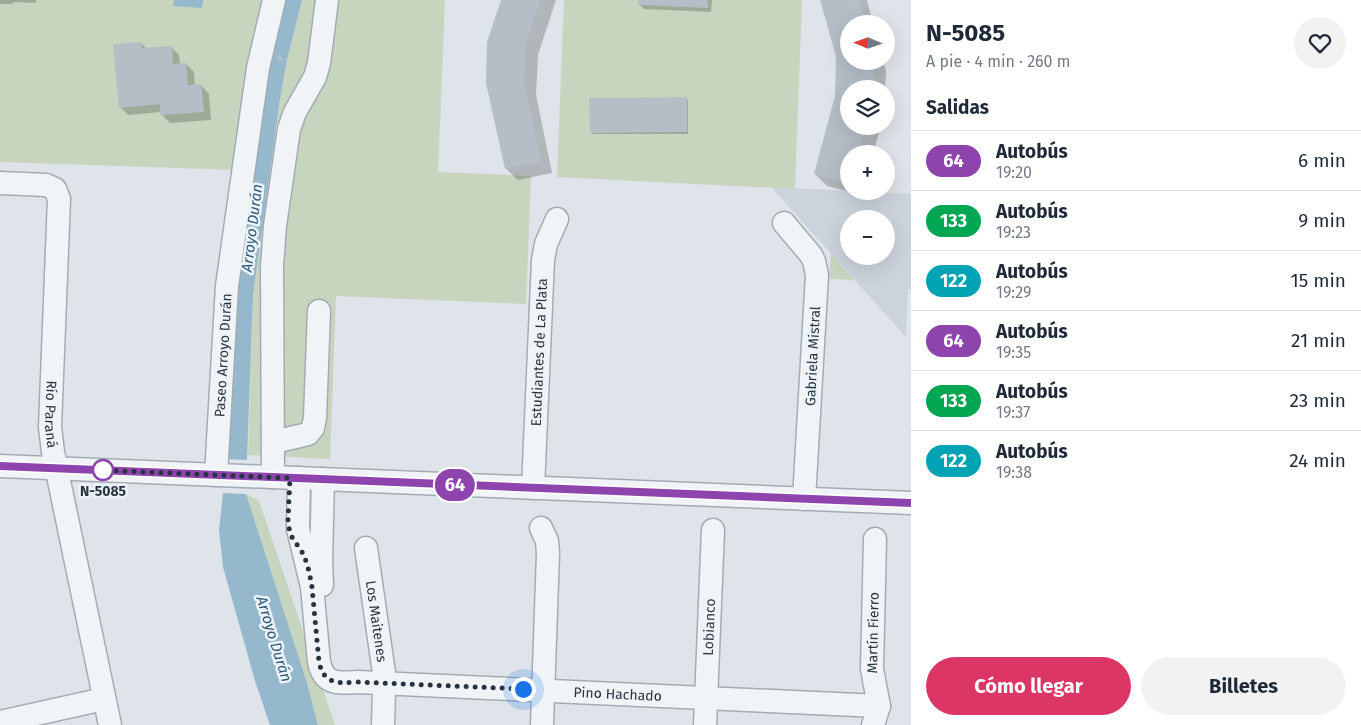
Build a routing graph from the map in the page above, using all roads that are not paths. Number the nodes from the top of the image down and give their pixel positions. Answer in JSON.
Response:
{"nodes":[{"id":1,"x":274,"y":0,"type":"edge"},
{"id":2,"x":327,"y":0,"type":"edge"},
{"id":3,"x":0,"y":183,"type":"edge"},
{"id":4,"x":557,"y":219,"type":"dead end"},
{"id":5,"x":784,"y":223,"type":"dead end"},
{"id":6,"x":319,"y":311,"type":"dead end"},
{"id":7,"x":274,"y":442,"type":"junction"},
{"id":8,"x":0,"y":466,"type":"edge"},
{"id":9,"x":56,"y":468,"type":"junction"},
{"id":10,"x":216,"y":475,"type":"junction"},
{"id":11,"x":287,"y":478,"type":"junction"},
{"id":12,"x":323,"y":479,"type":"junction"},
{"id":13,"x":533,"y":488,"type":"junction"},
{"id":14,"x":804,"y":499,"type":"junction"},
{"id":15,"x":911,"y":503,"type":"edge"},
{"id":16,"x":541,"y":528,"type":"dead end"},
{"id":17,"x":713,"y":530,"type":"dead end"},
{"id":18,"x":876,"y":539,"type":"dead end"},
{"id":19,"x":366,"y":548,"type":"dead end"},
{"id":20,"x":357,"y":682,"type":"junction"},
{"id":21,"x":384,"y":683,"type":"junction"},
{"id":22,"x":543,"y":690,"type":"junction"},
{"id":23,"x":706,"y":698,"type":"junction"},
{"id":24,"x":104,"y":699,"type":"junction"},
{"id":25,"x":876,"y":715,"type":"edge"},
{"id":26,"x":0,"y":722,"type":"edge"},
{"id":27,"x":110,"y":725,"type":"edge"},
{"id":28,"x":383,"y":725,"type":"edge"},
{"id":29,"x":542,"y":725,"type":"edge"},
{"id":30,"x":704,"y":725,"type":"edge"}],
"edges":[{"from":1,"to":10,"type":"street","name":"Paseo Arroyo Durán"},
{"from":2,"to":7,"type":"street","name":"Pino Hachado"},
{"from":3,"to":9,"type":"street","name":"Río Paraná"},
{"from":4,"to":13,"type":"street","name":"Estudiantes de La Plata"},
{"from":5,"to":14,"type":"street","name":"Gabriela Mistral"},
{"from":6,"to":7,"type":"street"},
{"from":7,"to":11,"type":"street","name":"Pino Hachado"},
{"from":8,"to":9,"type":"street"},
{"from":9,"to":10,"type":"street"},
{"from":9,"to":24,"type":"street","name":"Río Paraná"},
{"from":10,"to":11,"type":"street"},
{"from":11,"to":12,"type":"street"},
{"from":11,"to":20,"type":"street","name":"Pino Hachado"},
{"from":12,"to":13,"type":"street"},
{"from":12,"to":20,"type":"street"},
{"from":13,"to":14,"type":"street"},
{"from":14,"to":15,"type":"street"},
{"from":16,"to":22,"type":"street"},
{"from":17,"to":23,"type":"street","name":"Lobianco"},
{"from":18,"to":25,"type":"street","name":"Martín Fierro"},
{"from":19,"to":21,"type":"street","name":"Los Maitenes"},
{"from":20,"to":21,"type":"street","name":"Pino Hachado"},
{"from":21,"to":22,"type":"street","name":"Pino Hachado"},
{"from":21,"to":28,"type":"street","name":"Los Maitenes"},
{"from":22,"to":23,"type":"street","name":"Pino Hachado"},
{"from":22,"to":29,"type":"street"},
{"from":23,"to":25,"type":"street","name":"Pino Hachado"},
{"from":23,"to":30,"type":"street","name":"Lobianco"},
{"from":24,"to":26,"type":"street"},
{"from":24,"to":27,"type":"street","name":"Río Paraná"}]}
